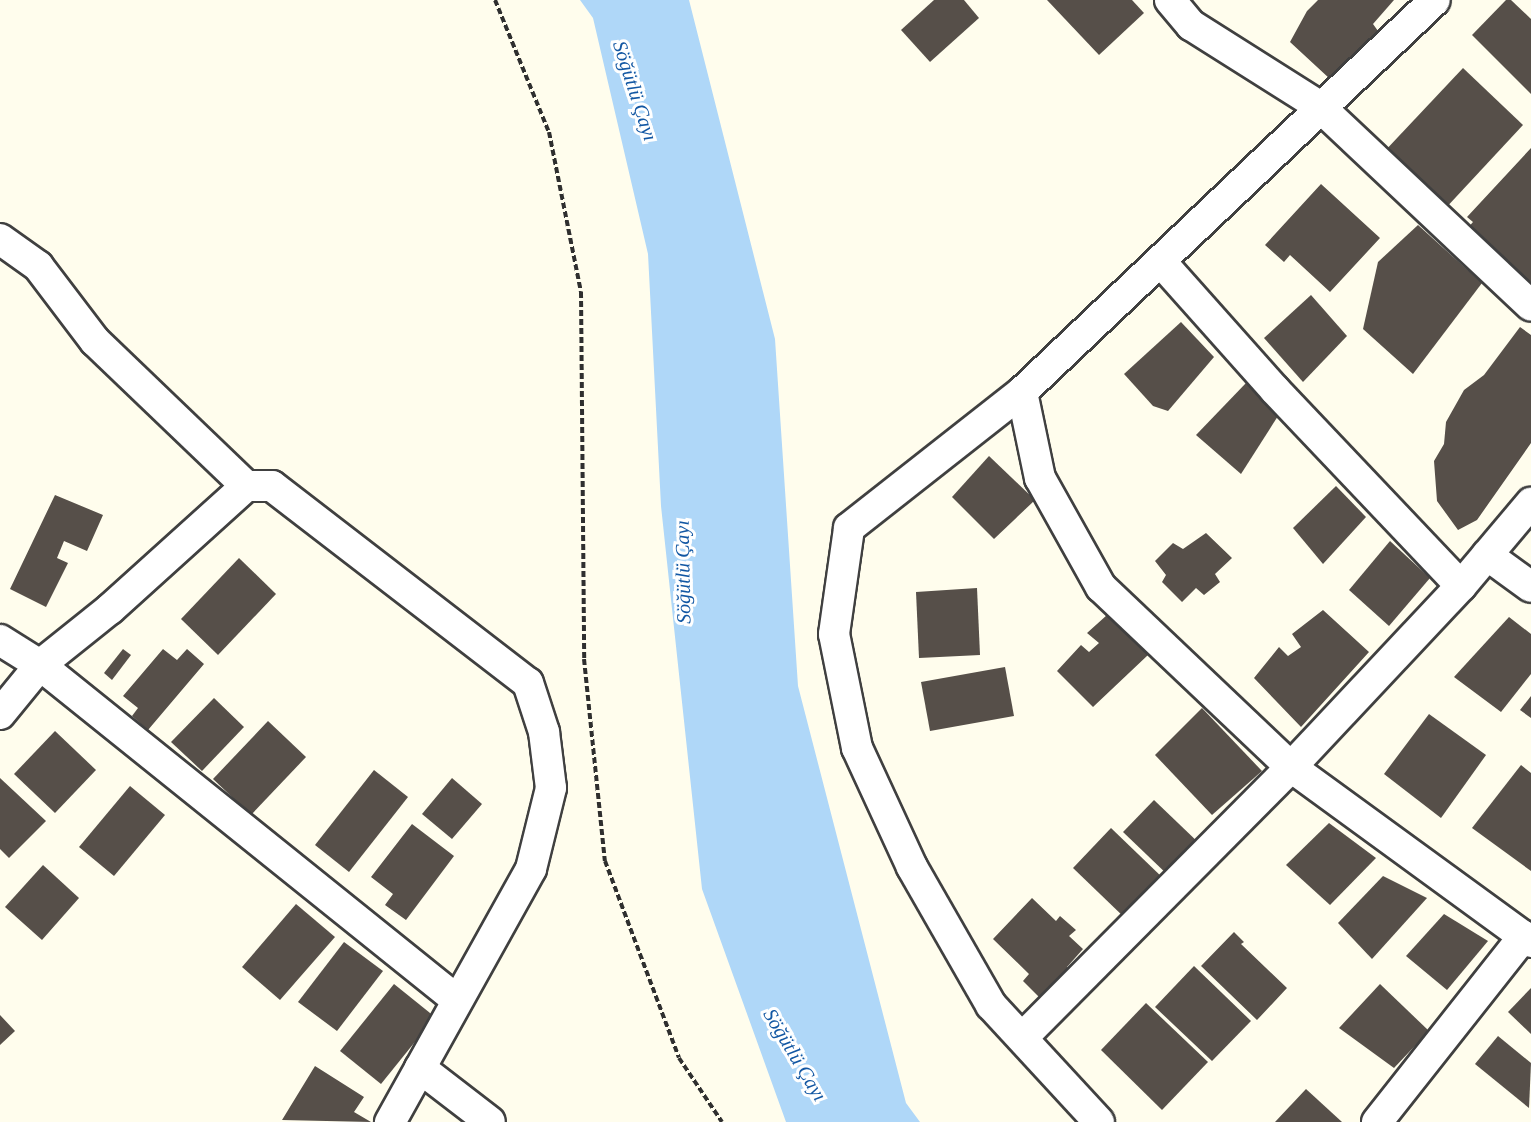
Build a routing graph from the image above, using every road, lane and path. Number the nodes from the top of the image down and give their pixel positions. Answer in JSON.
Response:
{"nodes":[{"id":1,"x":495,"y":0,"type":"edge"},
{"id":2,"x":1170,"y":0,"type":"edge"},
{"id":3,"x":1435,"y":0,"type":"edge"},
{"id":4,"x":1319,"y":106,"type":"junction"},
{"id":5,"x":0,"y":239,"type":"edge"},
{"id":6,"x":1161,"y":262,"type":"junction"},
{"id":7,"x":1531,"y":306,"type":"edge"},
{"id":8,"x":1022,"y":392,"type":"junction"},
{"id":9,"x":246,"y":486,"type":"junction"},
{"id":10,"x":1531,"y":502,"type":"edge"},
{"id":11,"x":1487,"y":555,"type":"junction"},
{"id":12,"x":1461,"y":586,"type":"junction"},
{"id":13,"x":1531,"y":587,"type":"edge"},
{"id":14,"x":0,"y":640,"type":"edge"},
{"id":15,"x":40,"y":665,"type":"junction"},
{"id":16,"x":0,"y":714,"type":"edge"},
{"id":17,"x":1291,"y":767,"type":"junction"},
{"id":18,"x":1528,"y":939,"type":"edge"},
{"id":19,"x":457,"y":1000,"type":"junction"},
{"id":20,"x":1023,"y":1037,"type":"junction"},
{"id":21,"x":420,"y":1068,"type":"junction"},
{"id":22,"x":390,"y":1122,"type":"edge"},
{"id":23,"x":490,"y":1122,"type":"edge"},
{"id":24,"x":722,"y":1122,"type":"edge"},
{"id":25,"x":1100,"y":1122,"type":"edge"},
{"id":26,"x":1377,"y":1122,"type":"edge"}],
"edges":[{"from":1,"to":24,"type":"path"},
{"from":2,"to":4,"type":"street"},
{"from":3,"to":4,"type":"street"},
{"from":4,"to":6,"type":"street"},
{"from":4,"to":7,"type":"street"},
{"from":5,"to":9,"type":"street"},
{"from":6,"to":8,"type":"street"},
{"from":6,"to":12,"type":"street"},
{"from":8,"to":17,"type":"street"},
{"from":8,"to":20,"type":"street"},
{"from":9,"to":15,"type":"street"},
{"from":9,"to":19,"type":"street"},
{"from":10,"to":11,"type":"street"},
{"from":11,"to":12,"type":"street"},
{"from":11,"to":13,"type":"street"},
{"from":12,"to":17,"type":"street"},
{"from":14,"to":15,"type":"street"},
{"from":15,"to":16,"type":"street"},
{"from":15,"to":19,"type":"street"},
{"from":17,"to":18,"type":"street"},
{"from":17,"to":20,"type":"street"},
{"from":18,"to":26,"type":"street"},
{"from":19,"to":21,"type":"street"},
{"from":20,"to":25,"type":"street"},
{"from":21,"to":22,"type":"street"},
{"from":21,"to":23,"type":"street"}]}
